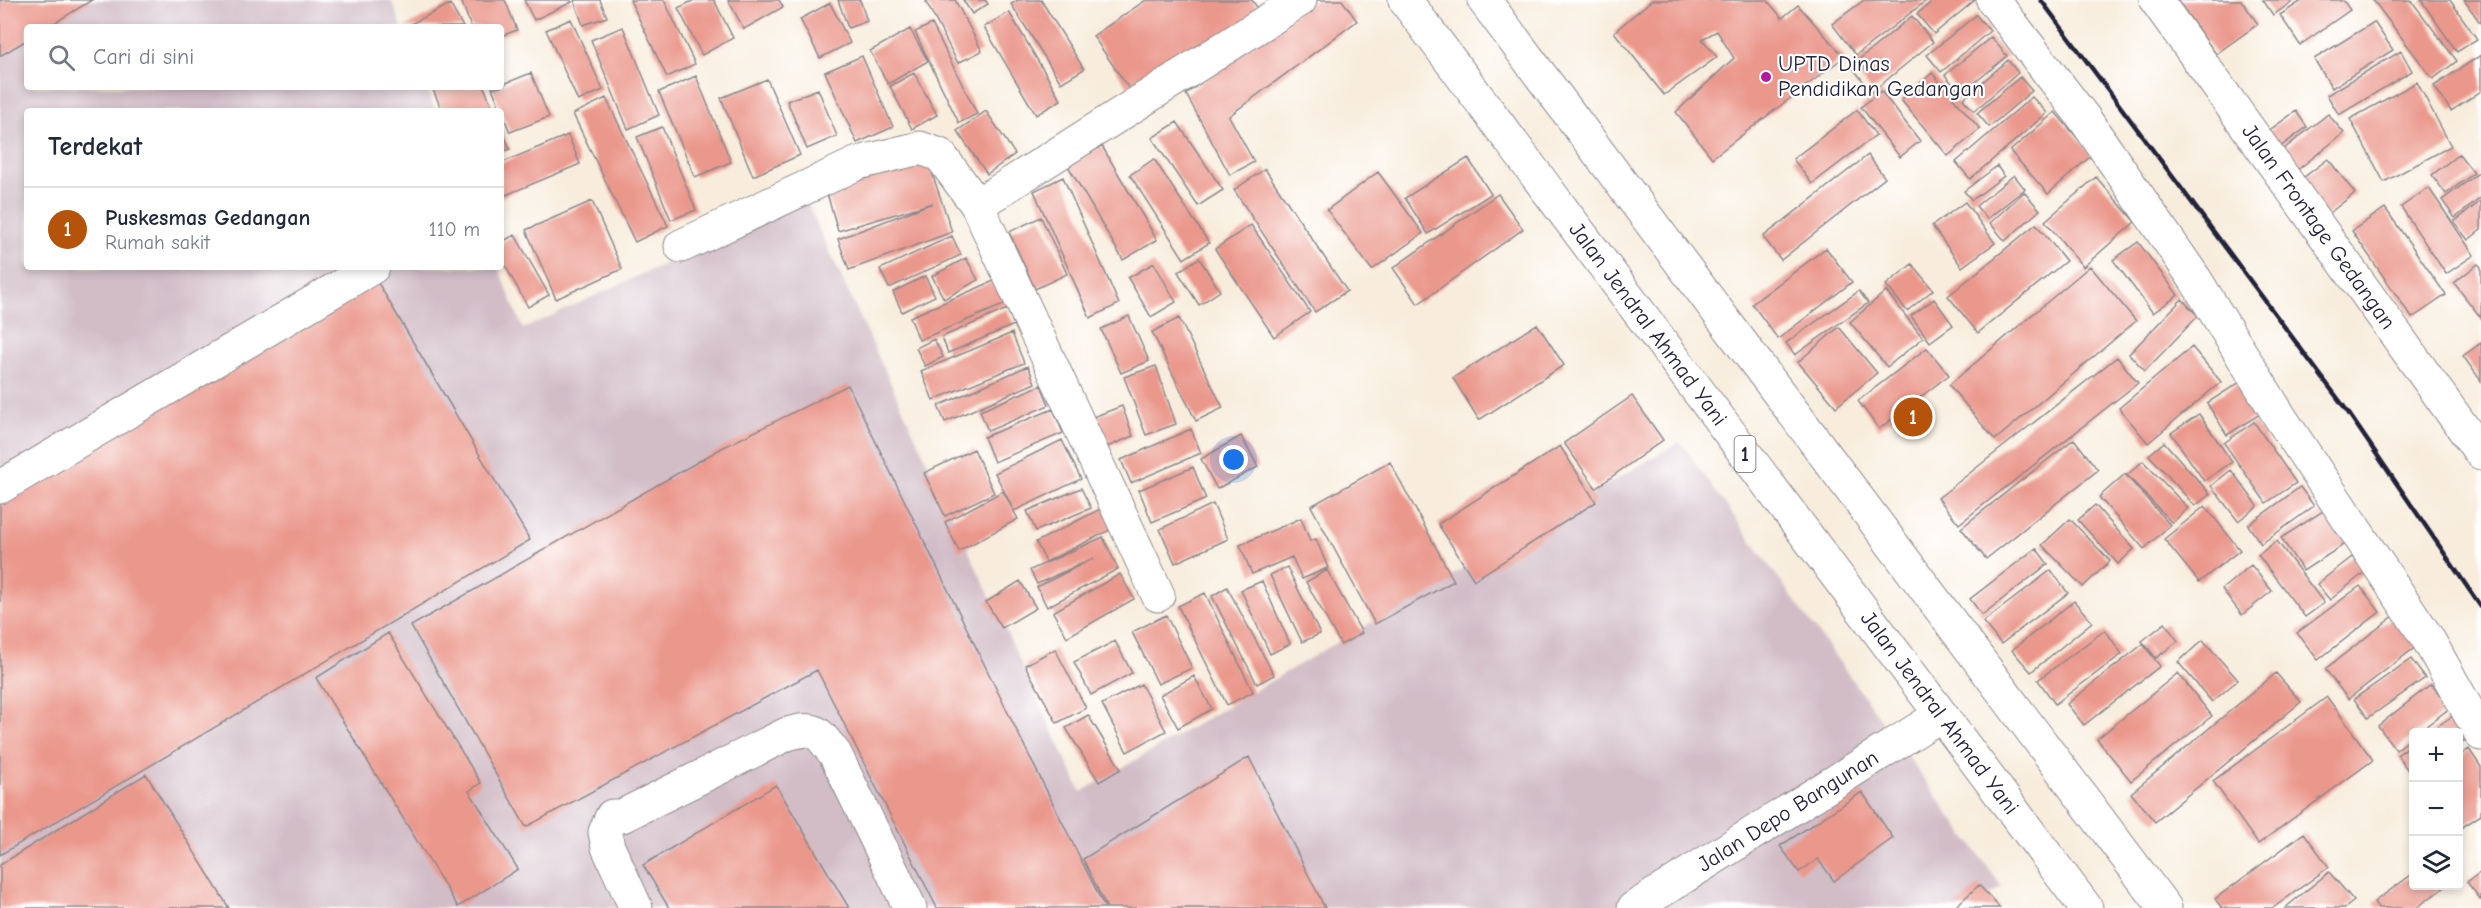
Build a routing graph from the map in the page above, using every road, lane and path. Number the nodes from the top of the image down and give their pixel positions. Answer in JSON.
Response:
{"nodes":[{"id":1,"x":1300,"y":0,"type":"edge"},
{"id":2,"x":1405,"y":0,"type":"edge"},
{"id":3,"x":1484,"y":0,"type":"edge"},
{"id":4,"x":1993,"y":0,"type":"edge"},
{"id":5,"x":2156,"y":0,"type":"edge"},
{"id":6,"x":977,"y":205,"type":"junction"},
{"id":7,"x":681,"y":246,"type":"dead end"},
{"id":8,"x":368,"y":270,"type":"edge"},
{"id":9,"x":2481,"y":453,"type":"edge"},
{"id":10,"x":0,"y":487,"type":"edge"},
{"id":11,"x":1158,"y":595,"type":"dead end"},
{"id":12,"x":1941,"y":715,"type":"junction"},
{"id":13,"x":2481,"y":734,"type":"edge"},
{"id":14,"x":636,"y":908,"type":"edge"},
{"id":15,"x":910,"y":908,"type":"edge"},
{"id":16,"x":1634,"y":908,"type":"edge"},
{"id":17,"x":2086,"y":908,"type":"edge"},
{"id":18,"x":2164,"y":908,"type":"edge"}],
"edges":[{"from":1,"to":6,"type":"main road"},
{"from":2,"to":12,"type":"main road","name":"Jalan Jendral Ahmad Yani","number":"1"},
{"from":3,"to":18,"type":"main road"},
{"from":4,"to":13,"type":"main road"},
{"from":5,"to":9,"type":"main road","name":"Jalan Frontage Gedangan"},
{"from":6,"to":7,"type":"main road"},
{"from":6,"to":11,"type":"main road"},
{"from":8,"to":10,"type":"main road"},
{"from":12,"to":16,"type":"main road","name":"Jalan Depo Bangunan"},
{"from":12,"to":17,"type":"main road","name":"Jalan Jendral Ahmad Yani","number":"1"},
{"from":14,"to":15,"type":"main road"}]}
